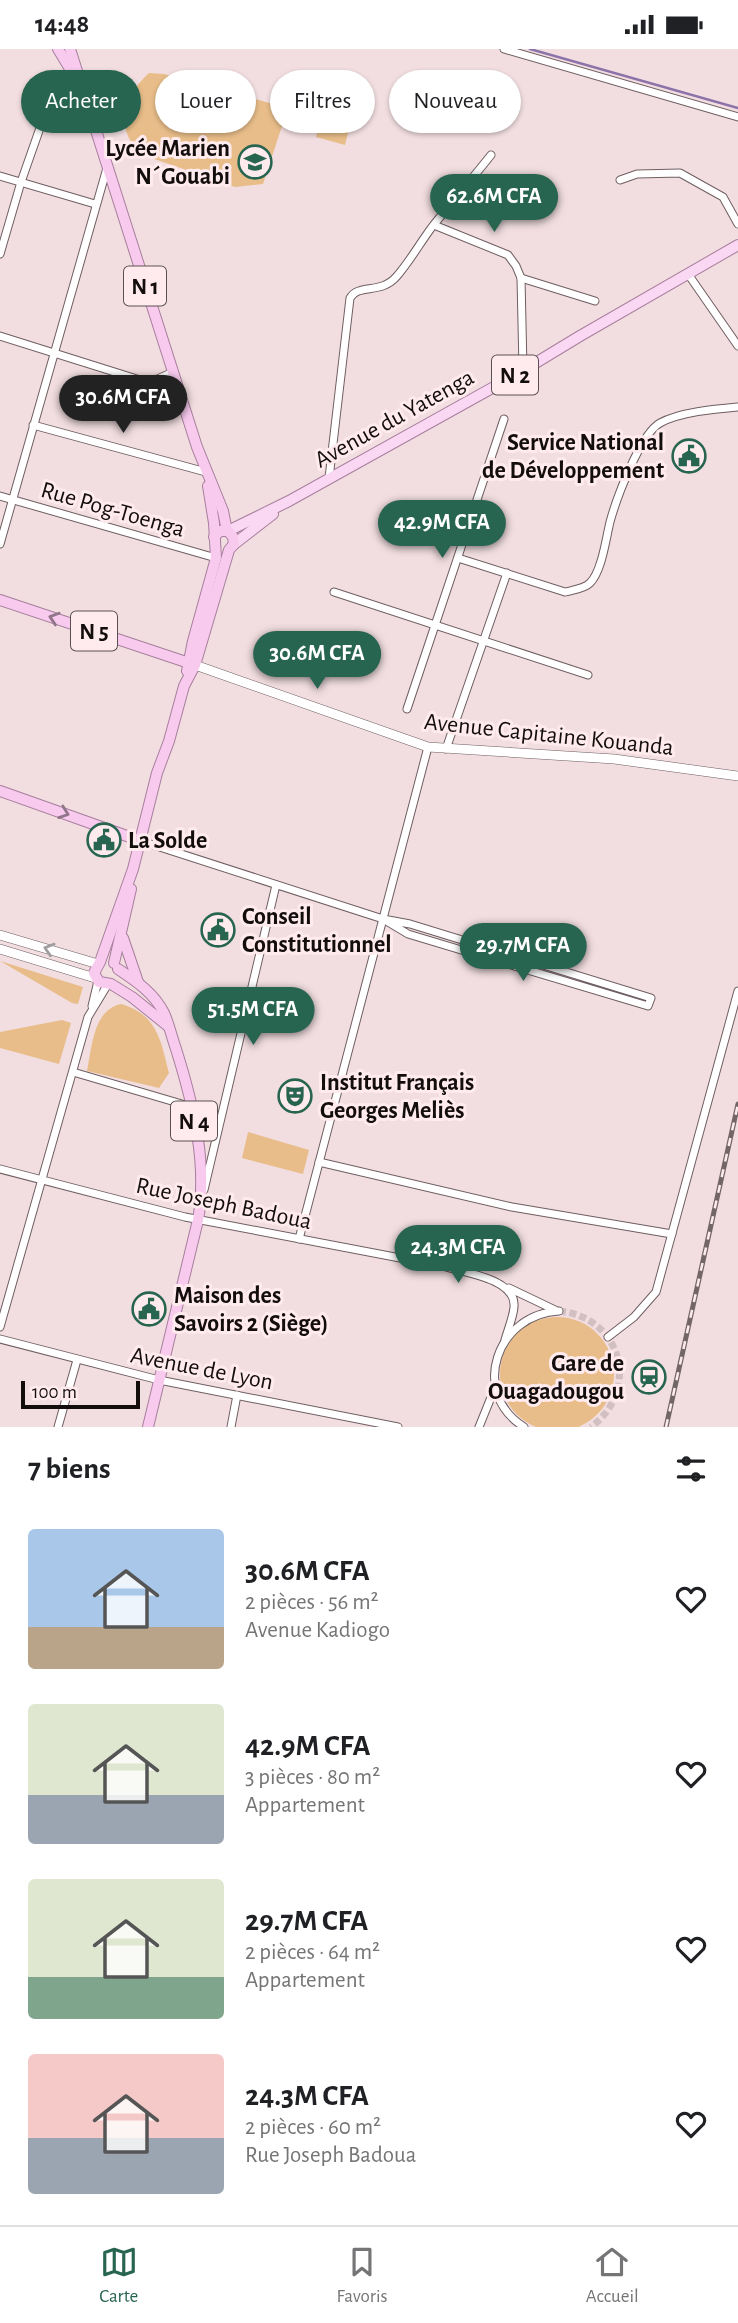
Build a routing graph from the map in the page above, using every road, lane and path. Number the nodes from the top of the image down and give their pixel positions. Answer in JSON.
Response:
{"nodes":[{"id":1,"x":58,"y":49,"type":"edge"},
{"id":2,"x":70,"y":49,"type":"edge"},
{"id":3,"x":504,"y":49,"type":"edge"},
{"id":4,"x":69,"y":70,"type":"edge"},
{"id":5,"x":76,"y":70,"type":"edge"},
{"id":6,"x":738,"y":117,"type":"edge"},
{"id":7,"x":38,"y":133,"type":"edge"},
{"id":8,"x":96,"y":133,"type":"edge"},
{"id":9,"x":491,"y":155,"type":"dead end"},
{"id":10,"x":107,"y":168,"type":"junction"},
{"id":11,"x":0,"y":176,"type":"edge"},
{"id":12,"x":620,"y":180,"type":"dead end"},
{"id":13,"x":21,"y":182,"type":"junction"},
{"id":14,"x":95,"y":204,"type":"junction"},
{"id":15,"x":738,"y":224,"type":"edge"},
{"id":16,"x":434,"y":225,"type":"junction"},
{"id":17,"x":738,"y":245,"type":"edge"},
{"id":18,"x":0,"y":254,"type":"edge"},
{"id":19,"x":688,"y":274,"type":"junction"},
{"id":20,"x":521,"y":278,"type":"junction"},
{"id":21,"x":595,"y":302,"type":"dead end"},
{"id":22,"x":0,"y":336,"type":"edge"},
{"id":23,"x":738,"y":346,"type":"edge"},
{"id":24,"x":52,"y":353,"type":"junction"},
{"id":25,"x":523,"y":369,"type":"junction"},
{"id":26,"x":173,"y":372,"type":"junction"},
{"id":27,"x":738,"y":407,"type":"edge"},
{"id":28,"x":504,"y":419,"type":"dead end"},
{"id":29,"x":33,"y":425,"type":"junction"},
{"id":30,"x":207,"y":474,"type":"junction"},
{"id":31,"x":329,"y":478,"type":"junction"},
{"id":32,"x":0,"y":496,"type":"edge"},
{"id":33,"x":11,"y":500,"type":"junction"},
{"id":34,"x":289,"y":501,"type":"junction"},
{"id":35,"x":227,"y":531,"type":"junction"},
{"id":36,"x":215,"y":541,"type":"junction"},
{"id":37,"x":0,"y":544,"type":"edge"},
{"id":38,"x":231,"y":547,"type":"junction"},
{"id":39,"x":216,"y":558,"type":"junction"},
{"id":40,"x":458,"y":558,"type":"junction"},
{"id":41,"x":507,"y":573,"type":"junction"},
{"id":42,"x":334,"y":592,"type":"dead end"},
{"id":43,"x":0,"y":600,"type":"edge"},
{"id":44,"x":435,"y":625,"type":"junction"},
{"id":45,"x":484,"y":641,"type":"junction"},
{"id":46,"x":191,"y":664,"type":"junction"},
{"id":47,"x":588,"y":675,"type":"dead end"},
{"id":48,"x":407,"y":709,"type":"dead end"},
{"id":49,"x":428,"y":747,"type":"junction"},
{"id":50,"x":446,"y":749,"type":"junction"},
{"id":51,"x":738,"y":776,"type":"edge"},
{"id":52,"x":0,"y":791,"type":"edge"},
{"id":53,"x":141,"y":841,"type":"junction"},
{"id":54,"x":133,"y":869,"type":"junction"},
{"id":55,"x":276,"y":885,"type":"junction"},
{"id":56,"x":383,"y":919,"type":"junction"},
{"id":57,"x":0,"y":935,"type":"edge"},
{"id":58,"x":122,"y":935,"type":"junction"},
{"id":59,"x":0,"y":949,"type":"edge"},
{"id":60,"x":99,"y":963,"type":"junction"},
{"id":61,"x":116,"y":966,"type":"junction"},
{"id":62,"x":103,"y":982,"type":"junction"},
{"id":63,"x":138,"y":982,"type":"junction"},
{"id":64,"x":738,"y":991,"type":"edge"},
{"id":65,"x":169,"y":1026,"type":"junction"},
{"id":66,"x":73,"y":1072,"type":"junction"},
{"id":67,"x":192,"y":1107,"type":"junction"},
{"id":68,"x":319,"y":1162,"type":"junction"},
{"id":69,"x":0,"y":1169,"type":"edge"},
{"id":70,"x":42,"y":1181,"type":"junction"},
{"id":71,"x":201,"y":1201,"type":"junction"},
{"id":72,"x":198,"y":1220,"type":"junction"},
{"id":73,"x":672,"y":1234,"type":"junction"},
{"id":74,"x":299,"y":1239,"type":"junction"},
{"id":75,"x":500,"y":1283,"type":"junction"},
{"id":76,"x":0,"y":1327,"type":"edge"},
{"id":77,"x":608,"y":1337,"type":"dead end"},
{"id":78,"x":0,"y":1339,"type":"edge"},
{"id":79,"x":505,"y":1340,"type":"junction"},
{"id":80,"x":77,"y":1360,"type":"junction"},
{"id":81,"x":159,"y":1380,"type":"junction"},
{"id":82,"x":496,"y":1384,"type":"junction"},
{"id":83,"x":237,"y":1395,"type":"junction"},
{"id":84,"x":379,"y":1425,"type":"edge"},
{"id":85,"x":58,"y":1427,"type":"edge"},
{"id":86,"x":148,"y":1427,"type":"edge"},
{"id":87,"x":231,"y":1427,"type":"edge"},
{"id":88,"x":398,"y":1427,"type":"edge"},
{"id":89,"x":479,"y":1427,"type":"edge"},
{"id":90,"x":524,"y":1427,"type":"edge"}],
"edges":[{"from":1,"to":4,"type":"highway","number":"N 1"},
{"from":2,"to":5,"type":"highway","number":"N 1"},
{"from":3,"to":6,"type":"street"},
{"from":7,"to":13,"type":"street"},
{"from":8,"to":10,"type":"highway","number":"N 1"},
{"from":9,"to":16,"type":"street"},
{"from":10,"to":14,"type":"street"},
{"from":10,"to":26,"type":"highway","number":"N 1"},
{"from":11,"to":13,"type":"street"},
{"from":12,"to":15,"type":"street"},
{"from":13,"to":14,"type":"street"},
{"from":13,"to":18,"type":"street"},
{"from":14,"to":24,"type":"street"},
{"from":16,"to":20,"type":"street"},
{"from":16,"to":31,"type":"street"},
{"from":17,"to":19,"type":"main road","name":"Avenue du Yatenga","number":"N 2"},
{"from":19,"to":23,"type":"street"},
{"from":19,"to":25,"type":"main road","name":"Avenue du Yatenga","number":"N 2"},
{"from":20,"to":21,"type":"street"},
{"from":20,"to":25,"type":"street"},
{"from":22,"to":24,"type":"street"},
{"from":24,"to":26,"type":"street"},
{"from":24,"to":29,"type":"street"},
{"from":25,"to":31,"type":"main road","name":"Avenue du Yatenga","number":"N 2"},
{"from":26,"to":30,"type":"highway","number":"N 1"},
{"from":27,"to":41,"type":"street"},
{"from":28,"to":40,"type":"street"},
{"from":29,"to":30,"type":"street"},
{"from":29,"to":33,"type":"street"},
{"from":30,"to":35,"type":"highway","number":"N 1"},
{"from":30,"to":36,"type":"highway","number":"N 1"},
{"from":31,"to":34,"type":"main road","name":"Avenue du Yatenga","number":"N 2"},
{"from":32,"to":33,"type":"street","name":"Rue Pog-Toenga"},
{"from":33,"to":37,"type":"street"},
{"from":33,"to":39,"type":"street","name":"Rue Pog-Toenga"},
{"from":34,"to":35,"type":"main road","name":"Avenue du Yatenga","number":"N 2"},
{"from":34,"to":38,"type":"main road","name":"Avenue du Yatenga","number":"N 2"},
{"from":35,"to":36,"type":"highway"},
{"from":35,"to":38,"type":"highway"},
{"from":36,"to":38,"type":"highway"},
{"from":36,"to":39,"type":"highway","number":"N 4"},
{"from":38,"to":46,"type":"highway","number":"N 4"},
{"from":39,"to":46,"type":"highway","number":"N 4"},
{"from":40,"to":41,"type":"street"},
{"from":40,"to":44,"type":"street"},
{"from":41,"to":45,"type":"street"},
{"from":42,"to":44,"type":"street"},
{"from":46,"to":43,"type":"highway","name":"Avenue Capitaine Kouanda","number":"N 5","one_way":true},
{"from":44,"to":45,"type":"street"},
{"from":44,"to":48,"type":"street"},
{"from":45,"to":47,"type":"street"},
{"from":45,"to":50,"type":"street"},
{"from":46,"to":49,"type":"street","name":"Avenue Capitaine Kouanda"},
{"from":46,"to":53,"type":"highway","number":"N 4"},
{"from":49,"to":50,"type":"street","name":"Avenue Capitaine Kouanda"},
{"from":49,"to":56,"type":"street"},
{"from":50,"to":51,"type":"street","name":"Avenue Capitaine Kouanda"},
{"from":52,"to":53,"type":"highway","one_way":true},
{"from":53,"to":54,"type":"highway","number":"N 4"},
{"from":53,"to":55,"type":"street"},
{"from":54,"to":58,"type":"highway","number":"N 4"},
{"from":54,"to":60,"type":"highway","number":"N 4"},
{"from":55,"to":56,"type":"street"},
{"from":55,"to":71,"type":"street"},
{"from":56,"to":56,"type":"street"},
{"from":56,"to":68,"type":"street"},
{"from":60,"to":57,"type":"street","one_way":true},
{"from":58,"to":61,"type":"highway"},
{"from":58,"to":63,"type":"highway","number":"N 4"},
{"from":59,"to":62,"type":"street"},
{"from":60,"to":61,"type":"highway"},
{"from":60,"to":62,"type":"highway","number":"N 4"},
{"from":61,"to":62,"type":"highway"},
{"from":61,"to":63,"type":"highway"},
{"from":62,"to":65,"type":"highway"},
{"from":62,"to":66,"type":"street"},
{"from":63,"to":65,"type":"highway","number":"N 4"},
{"from":64,"to":73,"type":"street"},
{"from":65,"to":67,"type":"highway","number":"N 4"},
{"from":66,"to":67,"type":"street"},
{"from":66,"to":70,"type":"street"},
{"from":67,"to":71,"type":"highway","number":"N 4"},
{"from":68,"to":73,"type":"street"},
{"from":68,"to":74,"type":"street"},
{"from":69,"to":70,"type":"street","name":"Rue Joseph Badoua"},
{"from":70,"to":72,"type":"street","name":"Rue Joseph Badoua"},
{"from":70,"to":76,"type":"street"},
{"from":71,"to":72,"type":"highway","number":"N 4"},
{"from":72,"to":74,"type":"street","name":"Rue Joseph Badoua"},
{"from":72,"to":81,"type":"highway","number":"N 4"},
{"from":73,"to":77,"type":"street"},
{"from":74,"to":75,"type":"street","name":"Rue Joseph Badoua"},
{"from":75,"to":79,"type":"street"},
{"from":75,"to":79,"type":"street"},
{"from":78,"to":80,"type":"street","name":"Avenue de Lyon"},
{"from":79,"to":82,"type":"street"},
{"from":80,"to":81,"type":"street","name":"Avenue de Lyon"},
{"from":80,"to":85,"type":"street"},
{"from":81,"to":83,"type":"street","name":"Avenue de Lyon"},
{"from":81,"to":86,"type":"highway","number":"N 4"},
{"from":82,"to":89,"type":"street"},
{"from":82,"to":90,"type":"street"},
{"from":83,"to":84,"type":"street","name":"Avenue de Lyon"},
{"from":83,"to":87,"type":"street"},
{"from":84,"to":88,"type":"street","name":"Avenue de Lyon"}]}
